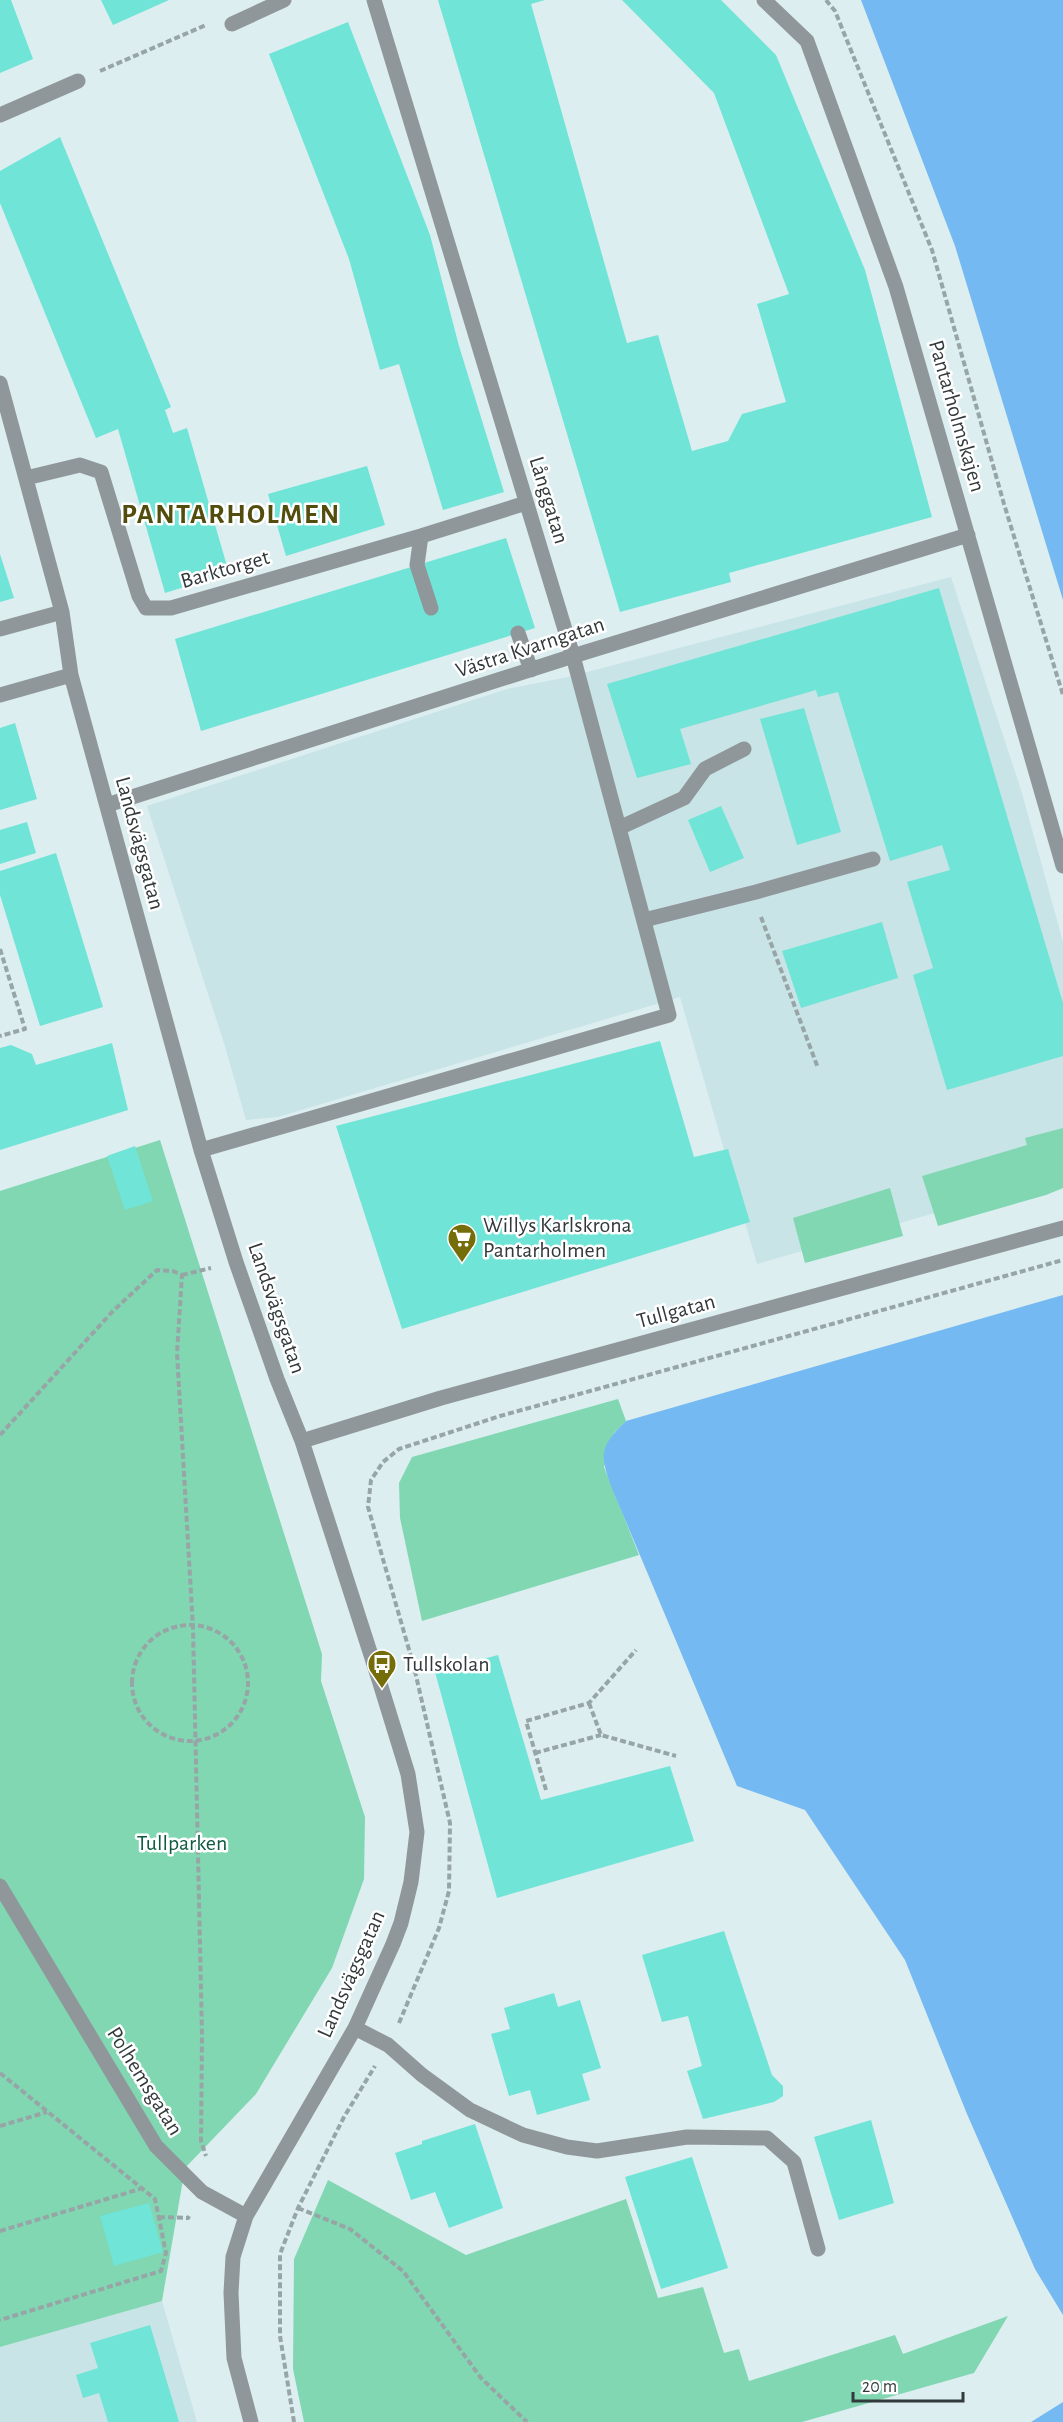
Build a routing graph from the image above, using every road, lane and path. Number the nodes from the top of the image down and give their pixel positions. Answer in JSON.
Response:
{"nodes":[{"id":1,"x":285,"y":0,"type":"edge"},
{"id":2,"x":374,"y":0,"type":"edge"},
{"id":3,"x":764,"y":0,"type":"edge"},
{"id":4,"x":826,"y":0,"type":"edge"},
{"id":5,"x":232,"y":24,"type":"joint"},
{"id":6,"x":78,"y":81,"type":"joint"},
{"id":7,"x":0,"y":115,"type":"edge"},
{"id":8,"x":0,"y":383,"type":"edge"},
{"id":9,"x":26,"y":478,"type":"junction"},
{"id":10,"x":526,"y":503,"type":"junction"},
{"id":11,"x":968,"y":535,"type":"junction"},
{"id":12,"x":421,"y":536,"type":"junction"},
{"id":13,"x":431,"y":608,"type":"dead end"},
{"id":14,"x":62,"y":612,"type":"junction"},
{"id":15,"x":0,"y":629,"type":"edge"},
{"id":16,"x":518,"y":633,"type":"dead end"},
{"id":17,"x":573,"y":656,"type":"junction"},
{"id":18,"x":531,"y":670,"type":"junction"},
{"id":19,"x":71,"y":675,"type":"junction"},
{"id":20,"x":0,"y":695,"type":"edge"},
{"id":21,"x":1063,"y":695,"type":"edge"},
{"id":22,"x":744,"y":749,"type":"dead end"},
{"id":23,"x":107,"y":805,"type":"junction"},
{"id":24,"x":619,"y":828,"type":"junction"},
{"id":25,"x":873,"y":859,"type":"dead end"},
{"id":26,"x":1063,"y":866,"type":"edge"},
{"id":27,"x":756,"y":892,"type":"junction"},
{"id":28,"x":644,"y":920,"type":"junction"},
{"id":29,"x":0,"y":949,"type":"edge"},
{"id":30,"x":0,"y":1036,"type":"edge"},
{"id":31,"x":818,"y":1068,"type":"dead end"},
{"id":32,"x":201,"y":1150,"type":"junction"},
{"id":33,"x":1063,"y":1228,"type":"edge"},
{"id":34,"x":1063,"y":1260,"type":"edge"},
{"id":35,"x":0,"y":1435,"type":"edge"},
{"id":36,"x":302,"y":1441,"type":"junction"},
{"id":37,"x":193,"y":1628,"type":"junction"},
{"id":38,"x":636,"y":1650,"type":"dead end"},
{"id":39,"x":589,"y":1703,"type":"junction"},
{"id":40,"x":601,"y":1735,"type":"junction"},
{"id":41,"x":194,"y":1742,"type":"junction"},
{"id":42,"x":535,"y":1753,"type":"junction"},
{"id":43,"x":676,"y":1756,"type":"dead end"},
{"id":44,"x":546,"y":1790,"type":"dead end"},
{"id":45,"x":0,"y":1886,"type":"edge"},
{"id":46,"x":355,"y":2028,"type":"junction"},
{"id":47,"x":387,"y":2045,"type":"junction"},
{"id":48,"x":0,"y":2073,"type":"edge"},
{"id":49,"x":48,"y":2112,"type":"junction"},
{"id":50,"x":0,"y":2126,"type":"edge"},
{"id":51,"x":141,"y":2189,"type":"junction"},
{"id":52,"x":202,"y":2192,"type":"junction"},
{"id":53,"x":298,"y":2208,"type":"junction"},
{"id":54,"x":246,"y":2216,"type":"junction"},
{"id":55,"x":0,"y":2231,"type":"edge"},
{"id":56,"x":818,"y":2249,"type":"dead end"},
{"id":57,"x":0,"y":2320,"type":"edge"},
{"id":58,"x":251,"y":2422,"type":"edge"},
{"id":59,"x":294,"y":2422,"type":"edge"},
{"id":60,"x":527,"y":2422,"type":"edge"}],
"edges":[{"from":1,"to":5,"type":"street"},
{"from":2,"to":10,"type":"street","name":"Långgatan"},
{"from":3,"to":11,"type":"street","name":"Pantarholmskajen"},
{"from":4,"to":21,"type":"path"},
{"from":5,"to":6,"type":"path"},
{"from":6,"to":7,"type":"street"},
{"from":8,"to":9,"type":"street","name":"Landsvägsgatan"},
{"from":9,"to":12,"type":"street","name":"Barktorget"},
{"from":9,"to":14,"type":"street","name":"Landsvägsgatan"},
{"from":10,"to":12,"type":"street","name":"Barktorget"},
{"from":10,"to":17,"type":"street","name":"Långgatan"},
{"from":11,"to":17,"type":"street","name":"Västra Kvarngatan"},
{"from":11,"to":26,"type":"street","name":"Pantarholmskajen"},
{"from":12,"to":13,"type":"street"},
{"from":14,"to":15,"type":"street"},
{"from":14,"to":19,"type":"street","name":"Landsvägsgatan"},
{"from":16,"to":18,"type":"street"},
{"from":17,"to":18,"type":"street","name":"Västra Kvarngatan"},
{"from":17,"to":24,"type":"street","name":"Långgatan"},
{"from":18,"to":23,"type":"street","name":"Västra Kvarngatan"},
{"from":19,"to":20,"type":"street"},
{"from":19,"to":23,"type":"street","name":"Landsvägsgatan"},
{"from":22,"to":24,"type":"street"},
{"from":23,"to":32,"type":"street","name":"Landsvägsgatan"},
{"from":24,"to":28,"type":"street","name":"Långgatan"},
{"from":25,"to":27,"type":"street"},
{"from":27,"to":28,"type":"street"},
{"from":27,"to":31,"type":"path"},
{"from":28,"to":32,"type":"street","name":"Långgatan"},
{"from":29,"to":30,"type":"path"},
{"from":32,"to":36,"type":"street","name":"Landsvägsgatan"},
{"from":33,"to":36,"type":"street","name":"Tullgatan"},
{"from":34,"to":47,"type":"path"},
{"from":35,"to":37,"type":"path"},
{"from":36,"to":46,"type":"street","name":"Landsvägsgatan"},
{"from":37,"to":41,"type":"path"},
{"from":37,"to":41,"type":"path"},
{"from":37,"to":41,"type":"path"},
{"from":38,"to":39,"type":"path"},
{"from":39,"to":40,"type":"path"},
{"from":39,"to":42,"type":"path"},
{"from":40,"to":42,"type":"path"},
{"from":40,"to":43,"type":"path"},
{"from":41,"to":52,"type":"path"},
{"from":42,"to":44,"type":"path"},
{"from":45,"to":52,"type":"street","name":"Polhemsgatan"},
{"from":46,"to":47,"type":"street"},
{"from":46,"to":54,"type":"street","name":"Landsvägsgatan"},
{"from":47,"to":53,"type":"path"},
{"from":47,"to":56,"type":"street"},
{"from":48,"to":49,"type":"path"},
{"from":49,"to":50,"type":"path"},
{"from":49,"to":51,"type":"path"},
{"from":51,"to":55,"type":"path"},
{"from":51,"to":57,"type":"path"},
{"from":52,"to":54,"type":"street","name":"Polhemsgatan"},
{"from":53,"to":59,"type":"path"},
{"from":53,"to":60,"type":"path"},
{"from":54,"to":58,"type":"street"}]}
